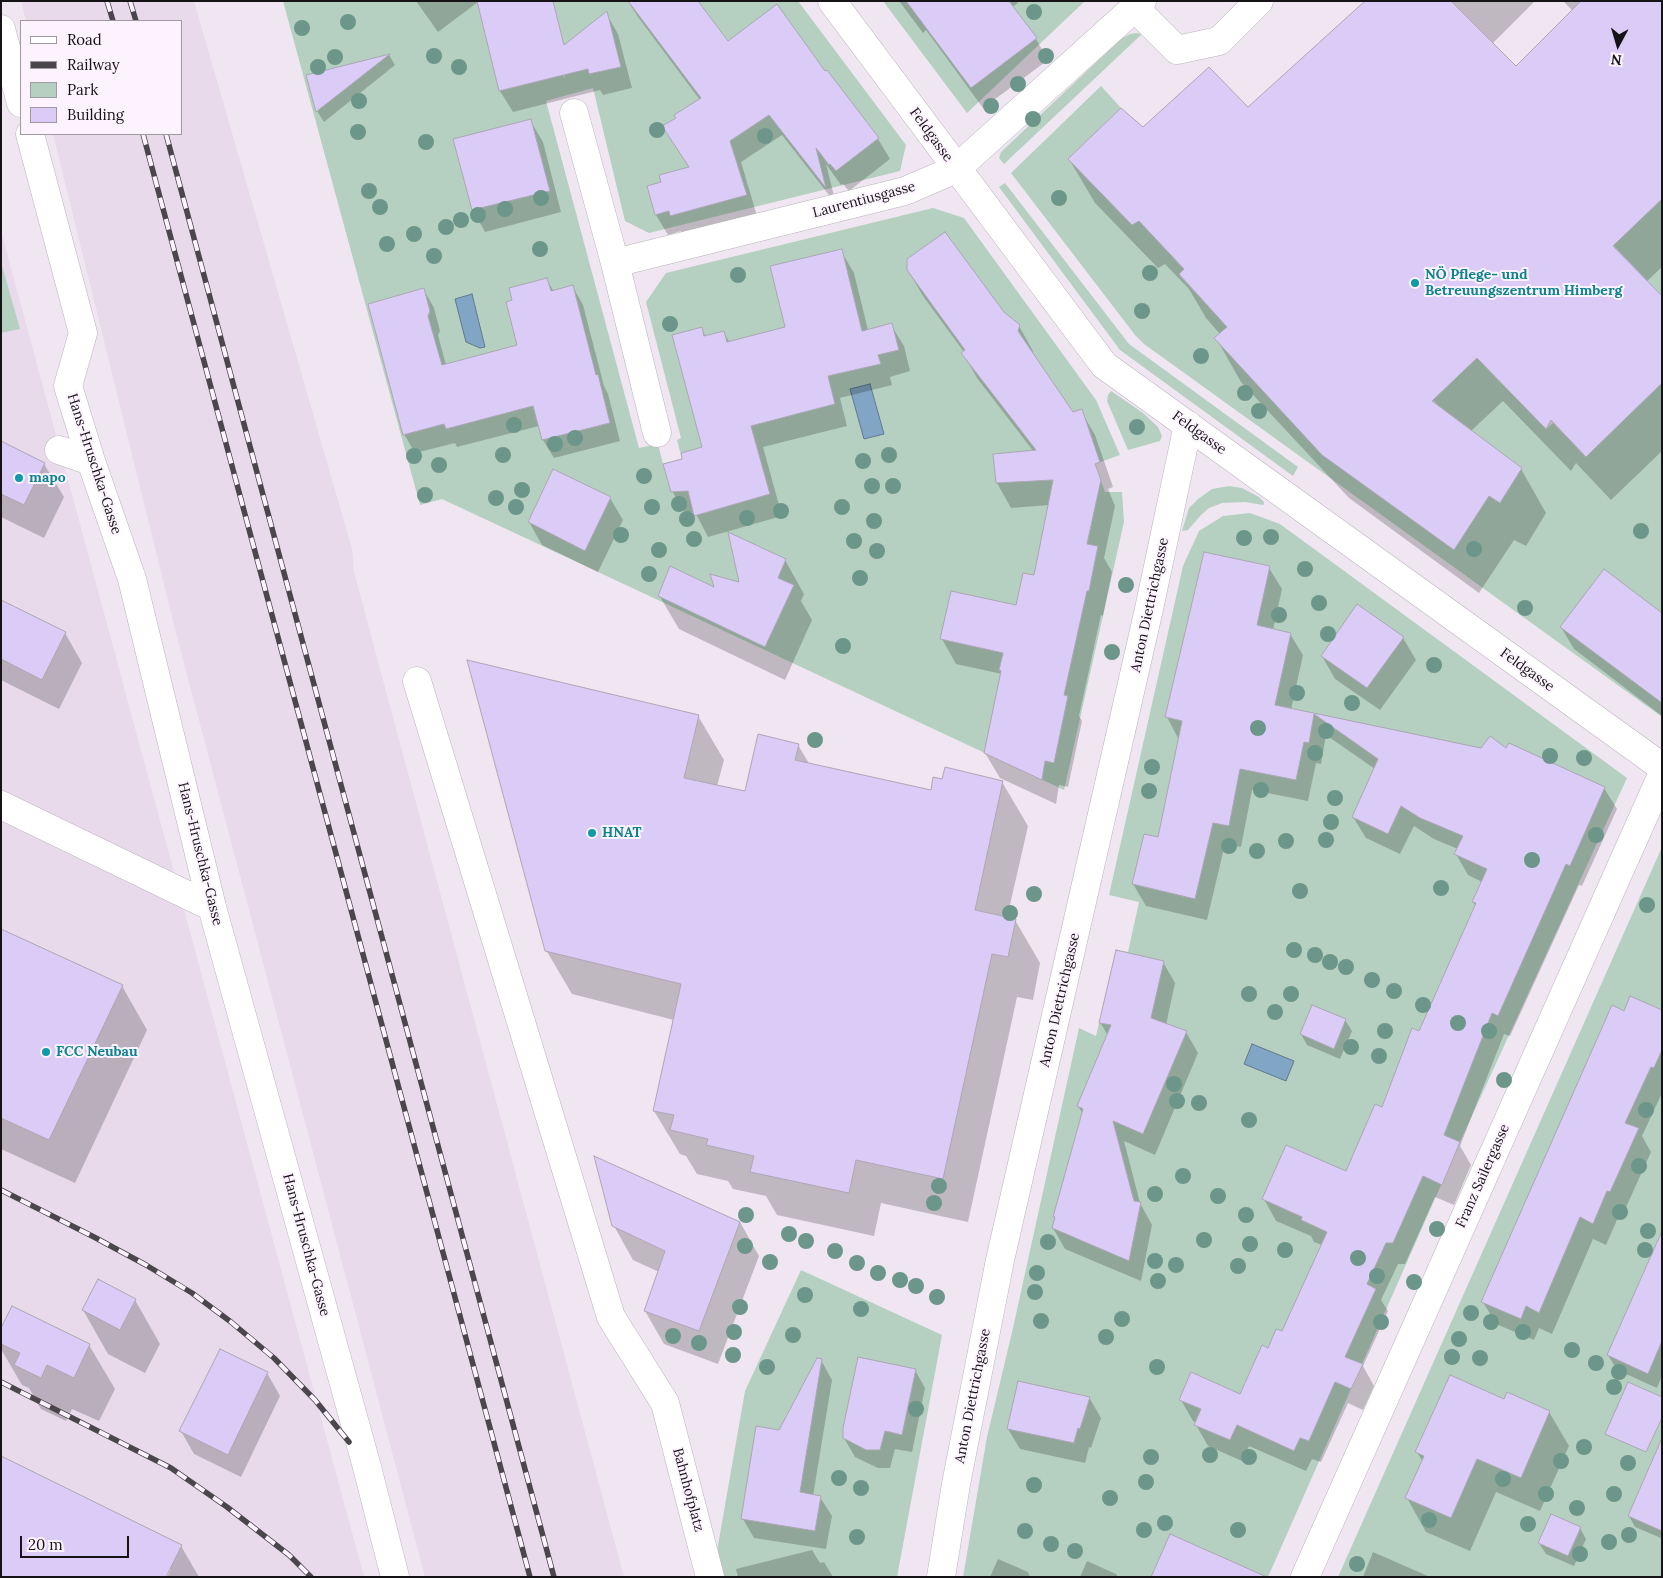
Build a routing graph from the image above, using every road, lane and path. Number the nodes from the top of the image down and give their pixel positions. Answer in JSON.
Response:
{"nodes":[{"id":1,"x":832,"y":1,"type":"edge"},
{"id":2,"x":1260,"y":1,"type":"edge"},
{"id":3,"x":1138,"y":4,"type":"edge"},
{"id":4,"x":1,"y":29,"type":"edge"},
{"id":5,"x":20,"y":99,"type":"edge"},
{"id":6,"x":574,"y":113,"type":"dead end"},
{"id":7,"x":30,"y":135,"type":"edge"},
{"id":8,"x":956,"y":168,"type":"junction"},
{"id":9,"x":614,"y":263,"type":"junction"},
{"id":10,"x":1188,"y":425,"type":"junction"},
{"id":11,"x":657,"y":434,"type":"dead end"},
{"id":12,"x":59,"y":450,"type":"dead end"},
{"id":13,"x":91,"y":461,"type":"junction"},
{"id":14,"x":417,"y":681,"type":"dead end"},
{"id":15,"x":1662,"y":766,"type":"edge"},
{"id":16,"x":1662,"y":775,"type":"edge"},
{"id":17,"x":1,"y":805,"type":"edge"},
{"id":18,"x":212,"y":907,"type":"junction"},
{"id":19,"x":395,"y":1577,"type":"edge"},
{"id":20,"x":710,"y":1577,"type":"edge"},
{"id":21,"x":941,"y":1577,"type":"edge"},
{"id":22,"x":1305,"y":1577,"type":"edge"}],
"edges":[{"from":1,"to":8,"type":"street","name":"Feldgasse"},
{"from":2,"to":3,"type":"street"},
{"from":3,"to":8,"type":"street","name":"Laurentiusgasse"},
{"from":4,"to":5,"type":"street"},
{"from":6,"to":9,"type":"street"},
{"from":7,"to":13,"type":"street","name":"Hans-Hruschka-Gasse"},
{"from":8,"to":9,"type":"street","name":"Laurentiusgasse"},
{"from":8,"to":10,"type":"street","name":"Feldgasse"},
{"from":9,"to":11,"type":"street"},
{"from":10,"to":15,"type":"street","name":"Feldgasse"},
{"from":10,"to":21,"type":"street","name":"Anton Diettrichgasse"},
{"from":12,"to":13,"type":"street"},
{"from":13,"to":18,"type":"street","name":"Hans-Hruschka-Gasse"},
{"from":14,"to":20,"type":"street","name":"Bahnhofplatz"},
{"from":16,"to":22,"type":"street","name":"Franz Sailergasse"},
{"from":17,"to":18,"type":"street"},
{"from":18,"to":19,"type":"street","name":"Hans-Hruschka-Gasse"}]}
